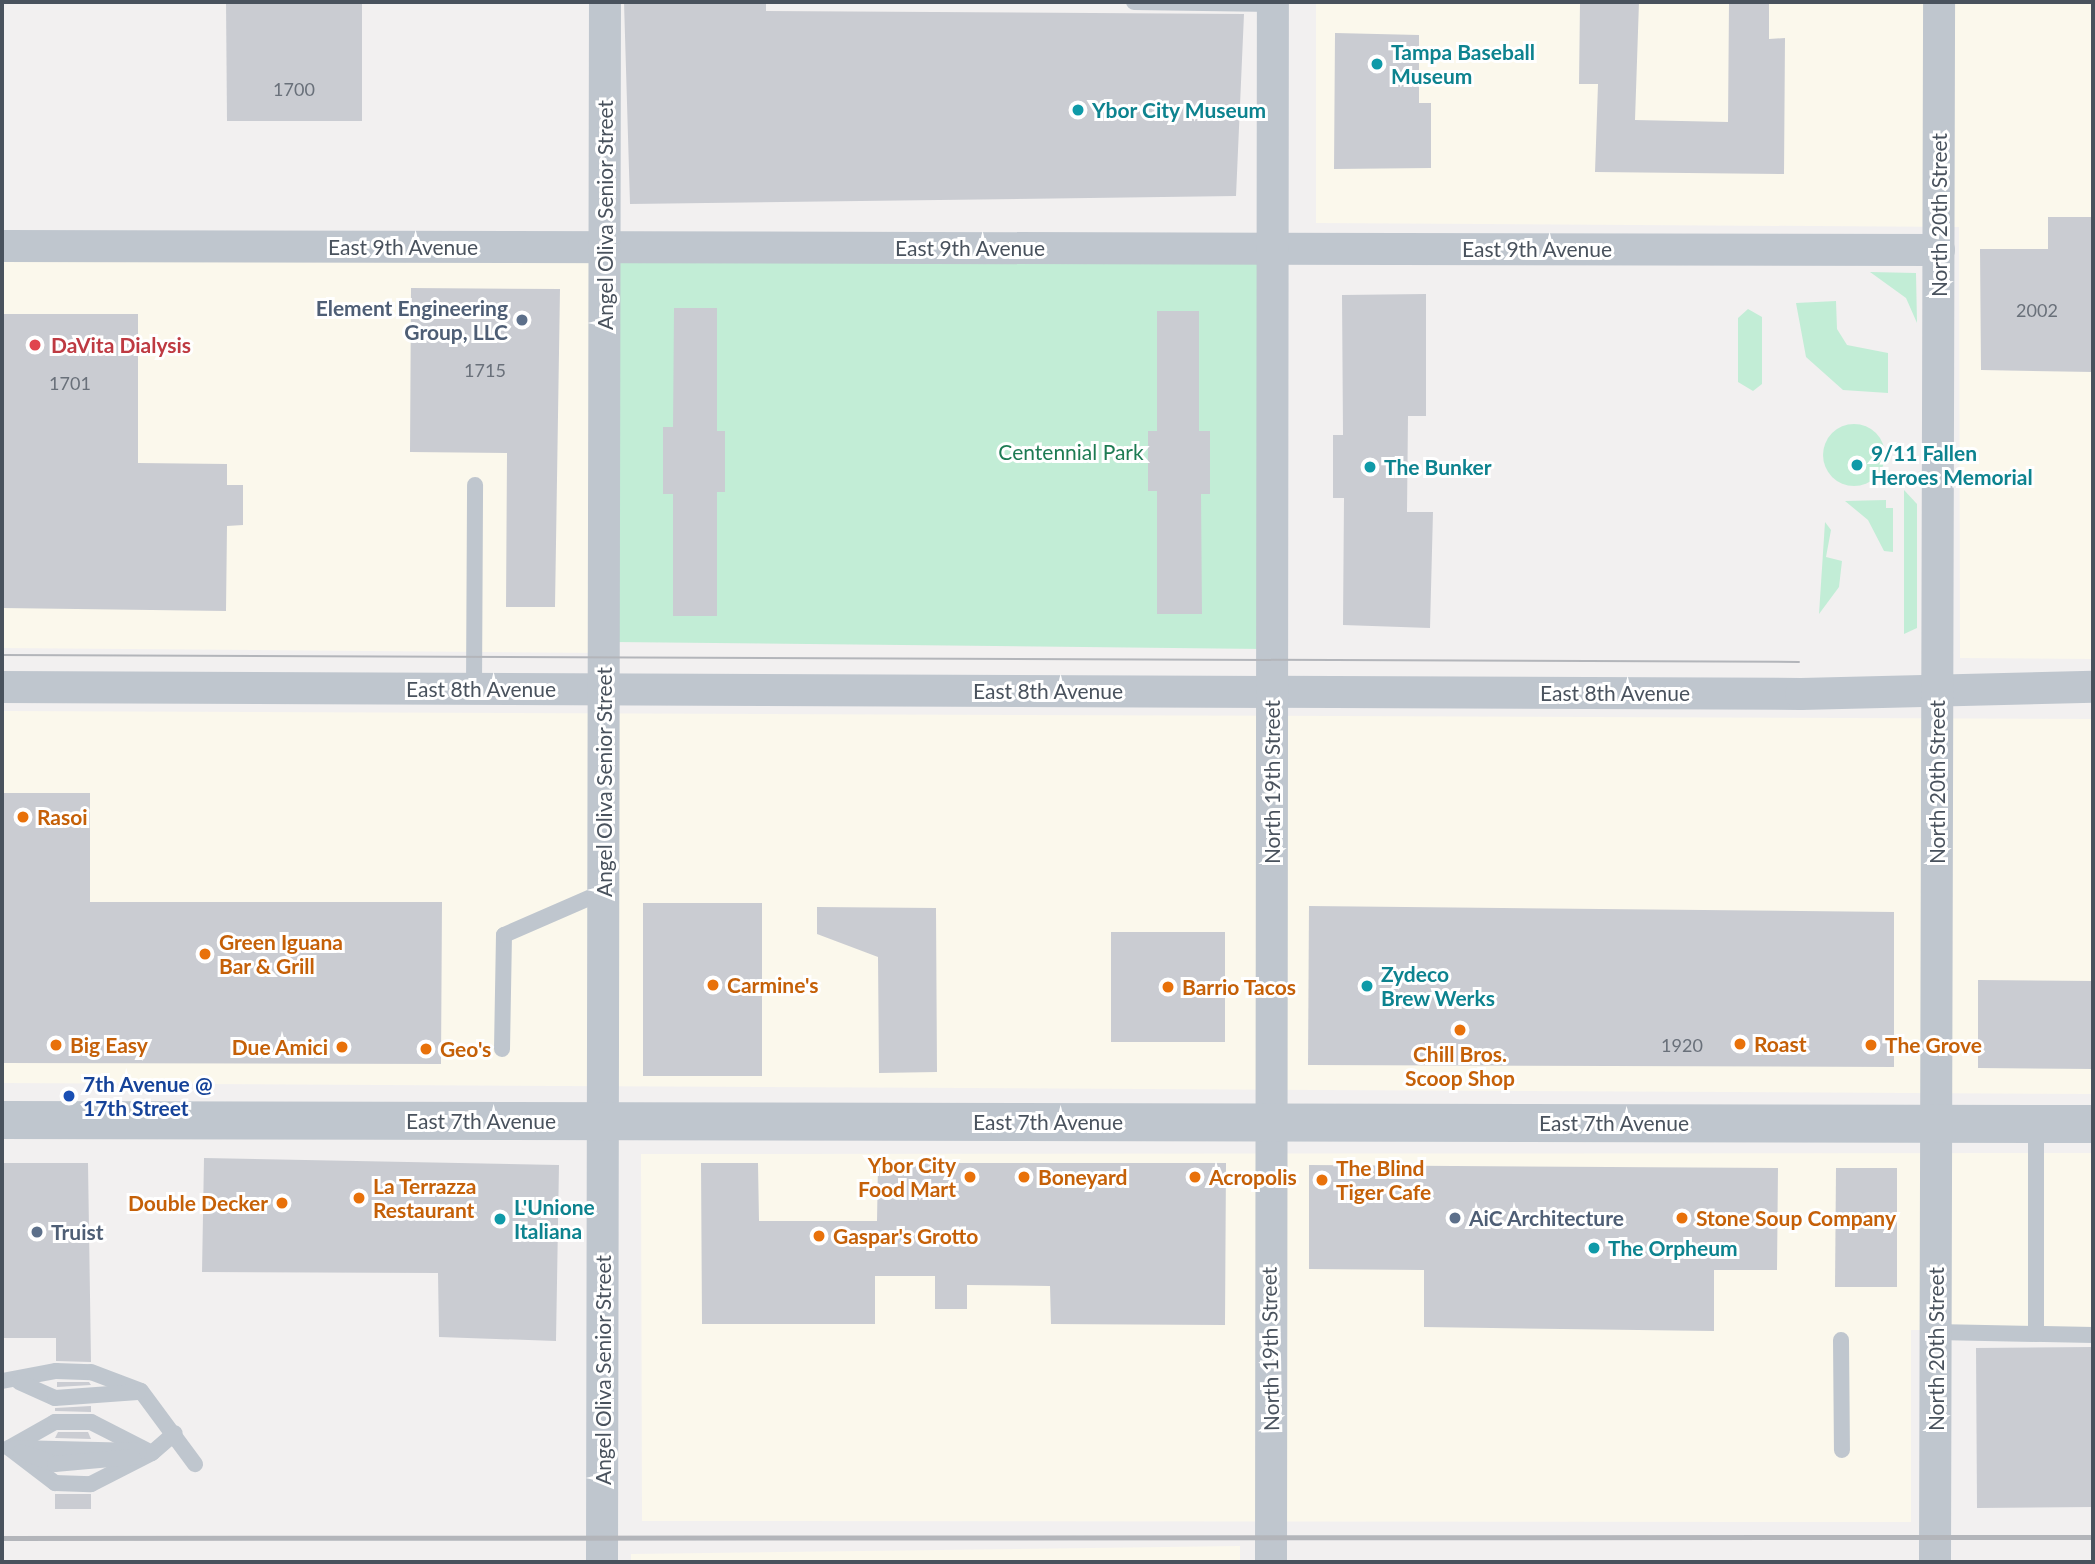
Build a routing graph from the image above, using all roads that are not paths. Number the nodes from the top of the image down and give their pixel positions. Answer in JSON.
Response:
{"nodes":[{"id":1,"x":605,"y":2,"type":"edge"},
{"id":2,"x":1135,"y":2,"type":"edge"},
{"id":3,"x":1939,"y":2,"type":"edge"},
{"id":4,"x":1273,"y":3,"type":"edge"},
{"id":5,"x":2,"y":246,"type":"edge"},
{"id":6,"x":605,"y":247,"type":"junction"},
{"id":7,"x":1274,"y":248,"type":"junction"},
{"id":8,"x":1939,"y":250,"type":"junction"},
{"id":9,"x":475,"y":485,"type":"dead end"},
{"id":10,"x":2,"y":687,"type":"edge"},
{"id":11,"x":2093,"y":687,"type":"edge"},
{"id":12,"x":474,"y":689,"type":"junction"},
{"id":13,"x":603,"y":689,"type":"junction"},
{"id":14,"x":1938,"y":689,"type":"junction"},
{"id":15,"x":1273,"y":692,"type":"junction"},
{"id":16,"x":603,"y":892,"type":"junction"},
{"id":17,"x":502,"y":1049,"type":"dead end"},
{"id":18,"x":2,"y":1120,"type":"edge"},
{"id":19,"x":603,"y":1121,"type":"junction"},
{"id":20,"x":1272,"y":1122,"type":"junction"},
{"id":21,"x":1937,"y":1124,"type":"junction"},
{"id":22,"x":2036,"y":1124,"type":"junction"},
{"id":23,"x":2093,"y":1124,"type":"edge"},
{"id":24,"x":1936,"y":1332,"type":"junction"},
{"id":25,"x":2036,"y":1334,"type":"junction"},
{"id":26,"x":2093,"y":1335,"type":"edge"},
{"id":27,"x":1841,"y":1340,"type":"dead end"},
{"id":28,"x":2,"y":1381,"type":"edge"},
{"id":29,"x":19,"y":1382,"type":"junction"},
{"id":30,"x":141,"y":1391,"type":"junction"},
{"id":31,"x":175,"y":1433,"type":"junction"},
{"id":32,"x":5,"y":1448,"type":"edge"},
{"id":33,"x":1842,"y":1450,"type":"dead end"},
{"id":34,"x":152,"y":1453,"type":"junction"},
{"id":35,"x":195,"y":1464,"type":"dead end"},
{"id":36,"x":602,"y":1562,"type":"edge"},
{"id":37,"x":1271,"y":1562,"type":"edge"},
{"id":38,"x":1936,"y":1562,"type":"edge"}],
"edges":[{"from":1,"to":6,"type":"street","name":"Angel Oliva Senior Street"},
{"from":2,"to":4,"type":"lane"},
{"from":3,"to":8,"type":"street","name":"North 20th Street"},
{"from":4,"to":7,"type":"street","name":"North 19th Street"},
{"from":5,"to":6,"type":"street","name":"East 9th Avenue"},
{"from":6,"to":7,"type":"street","name":"East 9th Avenue"},
{"from":6,"to":13,"type":"street","name":"Angel Oliva Senior Street"},
{"from":7,"to":8,"type":"street","name":"East 9th Avenue"},
{"from":7,"to":15,"type":"street","name":"North 19th Street"},
{"from":8,"to":14,"type":"street","name":"North 20th Street"},
{"from":9,"to":12,"type":"lane"},
{"from":10,"to":12,"type":"street","name":"East 8th Avenue"},
{"from":11,"to":14,"type":"street","name":"East 8th Avenue"},
{"from":12,"to":13,"type":"street","name":"East 8th Avenue"},
{"from":13,"to":15,"type":"street","name":"East 8th Avenue"},
{"from":13,"to":16,"type":"street","name":"Angel Oliva Senior Street"},
{"from":14,"to":15,"type":"street","name":"East 8th Avenue"},
{"from":14,"to":21,"type":"street","name":"North 20th Street"},
{"from":15,"to":20,"type":"street","name":"North 19th Street"},
{"from":16,"to":17,"type":"lane"},
{"from":16,"to":19,"type":"street","name":"Angel Oliva Senior Street"},
{"from":18,"to":19,"type":"street","name":"East 7th Avenue"},
{"from":19,"to":20,"type":"street","name":"East 7th Avenue"},
{"from":19,"to":36,"type":"street","name":"Angel Oliva Senior Street"},
{"from":20,"to":21,"type":"street","name":"East 7th Avenue"},
{"from":20,"to":37,"type":"street","name":"North 19th Street"},
{"from":21,"to":22,"type":"street","name":"East 7th Avenue"},
{"from":21,"to":24,"type":"street","name":"North 20th Street"},
{"from":22,"to":23,"type":"street","name":"East 7th Avenue"},
{"from":22,"to":25,"type":"lane"},
{"from":24,"to":25,"type":"lane"},
{"from":24,"to":38,"type":"street","name":"North 20th Street"},
{"from":25,"to":26,"type":"lane"},
{"from":27,"to":33,"type":"lane"},
{"from":28,"to":29,"type":"lane"},
{"from":29,"to":30,"type":"lane"},
{"from":29,"to":30,"type":"lane"},
{"from":30,"to":31,"type":"lane"},
{"from":31,"to":34,"type":"lane"},
{"from":31,"to":35,"type":"lane"},
{"from":32,"to":34,"type":"lane"},
{"from":32,"to":34,"type":"lane"},
{"from":32,"to":34,"type":"lane"}]}
